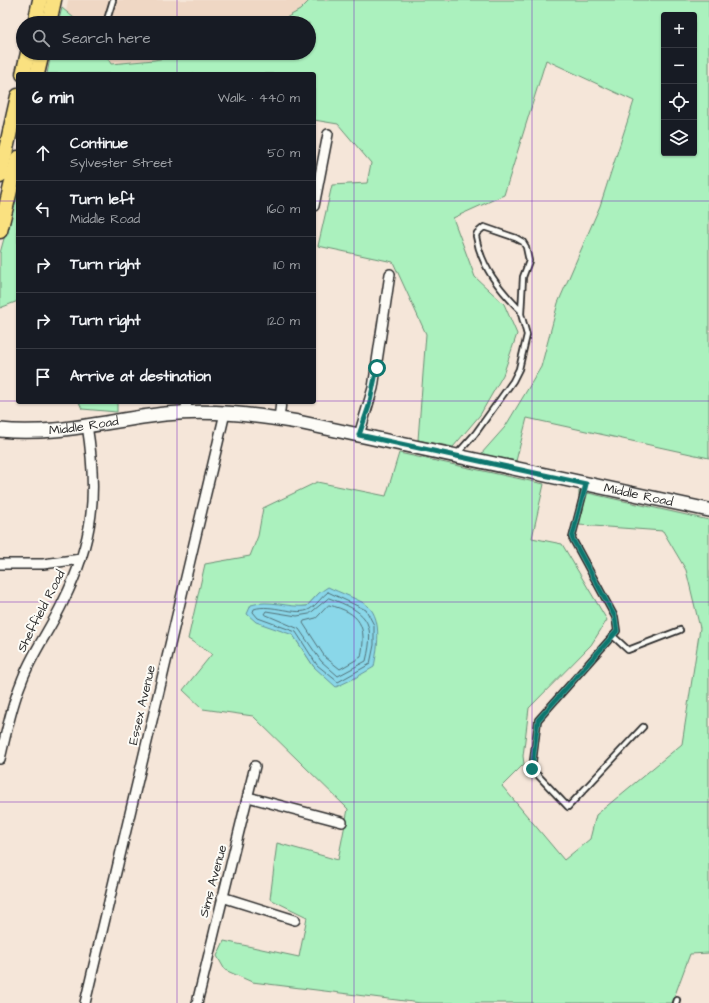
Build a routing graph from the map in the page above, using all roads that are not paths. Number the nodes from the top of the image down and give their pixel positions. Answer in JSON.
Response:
{"nodes":[{"id":1,"x":40,"y":0,"type":"edge"},
{"id":2,"x":54,"y":0,"type":"edge"},
{"id":3,"x":113,"y":0,"type":"edge"},
{"id":4,"x":37,"y":16,"type":"edge"},
{"id":5,"x":51,"y":16,"type":"edge"},
{"id":6,"x":108,"y":16,"type":"edge"},
{"id":7,"x":26,"y":60,"type":"edge"},
{"id":8,"x":40,"y":60,"type":"edge"},
{"id":9,"x":23,"y":72,"type":"edge"},
{"id":10,"x":37,"y":72,"type":"edge"},
{"id":11,"x":16,"y":105,"type":"edge"},
{"id":12,"x":328,"y":134,"type":"dead end"},
{"id":13,"x":16,"y":166,"type":"edge"},
{"id":14,"x":0,"y":176,"type":"edge"},
{"id":15,"x":316,"y":196,"type":"edge"},
{"id":16,"x":0,"y":231,"type":"edge"},
{"id":17,"x":390,"y":274,"type":"dead end"},
{"id":18,"x":521,"y":311,"type":"junction"},
{"id":19,"x":282,"y":404,"type":"edge"},
{"id":20,"x":186,"y":407,"type":"edge"},
{"id":21,"x":226,"y":413,"type":"junction"},
{"id":22,"x":279,"y":419,"type":"junction"},
{"id":23,"x":87,"y":425,"type":"junction"},
{"id":24,"x":0,"y":430,"type":"edge"},
{"id":25,"x":359,"y":435,"type":"junction"},
{"id":26,"x":456,"y":456,"type":"junction"},
{"id":27,"x":586,"y":484,"type":"junction"},
{"id":28,"x":709,"y":510,"type":"edge"},
{"id":29,"x":81,"y":559,"type":"junction"},
{"id":30,"x":0,"y":564,"type":"edge"},
{"id":31,"x":680,"y":630,"type":"dead end"},
{"id":32,"x":613,"y":636,"type":"junction"},
{"id":33,"x":643,"y":727,"type":"dead end"},
{"id":34,"x":0,"y":759,"type":"edge"},
{"id":35,"x":255,"y":766,"type":"dead end"},
{"id":36,"x":248,"y":797,"type":"junction"},
{"id":37,"x":342,"y":822,"type":"dead end"},
{"id":38,"x":222,"y":897,"type":"junction"},
{"id":39,"x":295,"y":920,"type":"dead end"},
{"id":40,"x":85,"y":1003,"type":"edge"},
{"id":41,"x":197,"y":1003,"type":"edge"}],
"edges":[{"from":1,"to":4,"type":"main road"},
{"from":2,"to":5,"type":"main road"},
{"from":3,"to":6,"type":"lane"},
{"from":7,"to":9,"type":"main road"},
{"from":8,"to":10,"type":"main road"},
{"from":11,"to":14,"type":"main road"},
{"from":12,"to":15,"type":"street"},
{"from":13,"to":16,"type":"main road"},
{"from":17,"to":25,"type":"street"},
{"from":18,"to":18,"type":"lane"},
{"from":18,"to":26,"type":"lane"},
{"from":19,"to":22,"type":"street"},
{"from":20,"to":21,"type":"main road","name":"Middle Road"},
{"from":20,"to":23,"type":"main road","name":"Middle Road"},
{"from":21,"to":22,"type":"main road","name":"Middle Road"},
{"from":21,"to":40,"type":"street","name":"Essex Avenue"},
{"from":22,"to":25,"type":"main road","name":"Middle Road"},
{"from":23,"to":24,"type":"main road","name":"Middle Road"},
{"from":23,"to":29,"type":"street","name":"Sheffield Road"},
{"from":25,"to":26,"type":"main road","name":"Middle Road"},
{"from":26,"to":27,"type":"main road","name":"Middle Road"},
{"from":27,"to":28,"type":"main road","name":"Middle Road"},
{"from":27,"to":32,"type":"lane"},
{"from":29,"to":30,"type":"street"},
{"from":29,"to":34,"type":"street","name":"Sheffield Road"},
{"from":31,"to":32,"type":"lane"},
{"from":32,"to":33,"type":"lane"},
{"from":35,"to":36,"type":"street","name":"Sims Avenue"},
{"from":36,"to":37,"type":"street"},
{"from":36,"to":38,"type":"street","name":"Sims Avenue"},
{"from":38,"to":39,"type":"street"},
{"from":38,"to":41,"type":"street","name":"Sims Avenue"}]}
